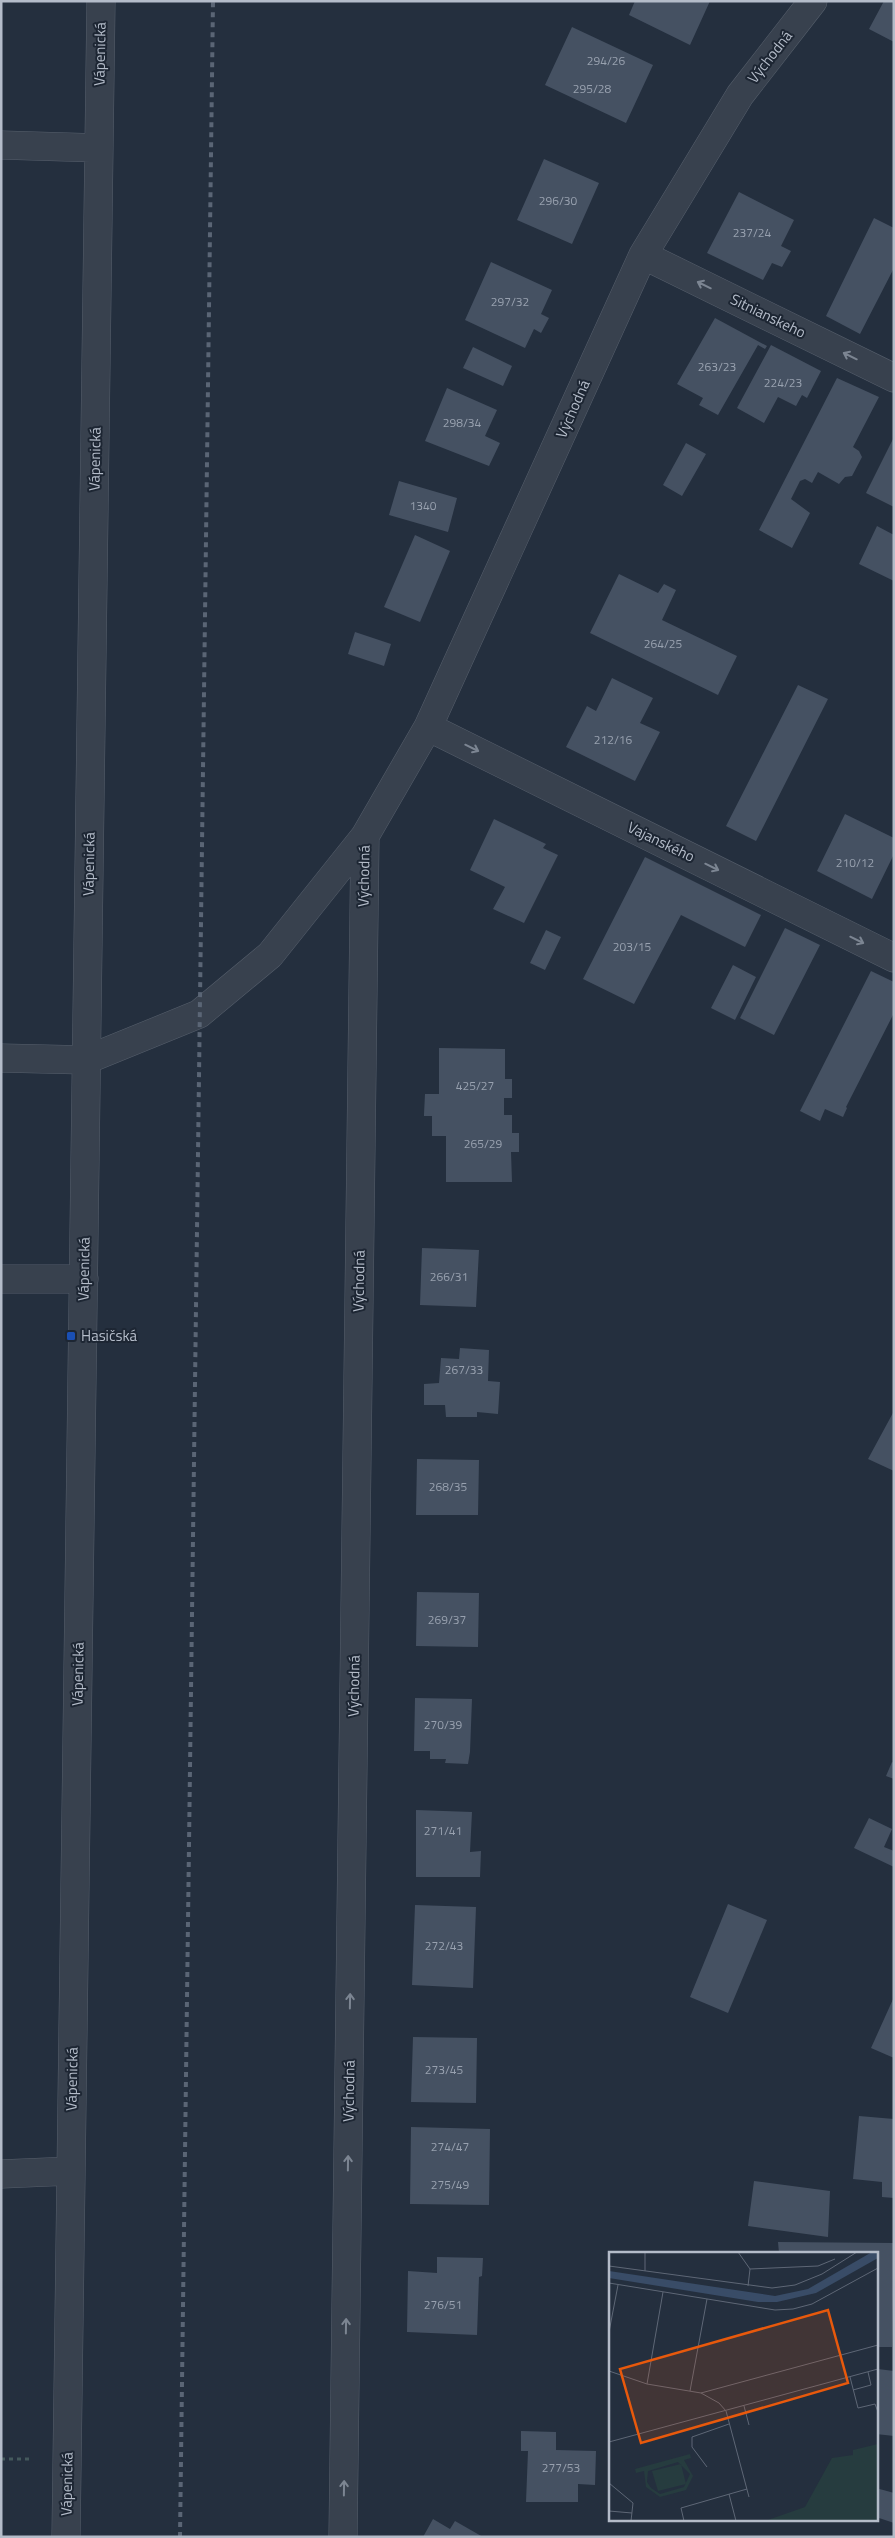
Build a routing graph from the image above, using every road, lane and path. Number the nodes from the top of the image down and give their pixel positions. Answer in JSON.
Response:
{"nodes":[{"id":1,"x":101,"y":1,"type":"edge"},
{"id":2,"x":813,"y":1,"type":"edge"},
{"id":3,"x":1,"y":145,"type":"edge"},
{"id":4,"x":99,"y":148,"type":"junction"},
{"id":5,"x":643,"y":255,"type":"junction"},
{"id":6,"x":894,"y":378,"type":"edge"},
{"id":7,"x":428,"y":727,"type":"junction"},
{"id":8,"x":365,"y":836,"type":"junction"},
{"id":9,"x":894,"y":958,"type":"edge"},
{"id":10,"x":1,"y":1058,"type":"edge"},
{"id":11,"x":86,"y":1060,"type":"junction"},
{"id":12,"x":1,"y":1279,"type":"edge"},
{"id":13,"x":84,"y":1279,"type":"junction"},
{"id":14,"x":71,"y":2171,"type":"junction"},
{"id":15,"x":1,"y":2174,"type":"edge"},
{"id":16,"x":66,"y":2537,"type":"edge"},
{"id":17,"x":343,"y":2537,"type":"edge"}],
"edges":[{"from":1,"to":4,"type":"street","name":"Vápenická"},
{"from":2,"to":5,"type":"street","name":"Východná"},
{"from":3,"to":4,"type":"street"},
{"from":4,"to":11,"type":"street","name":"Vápenická"},
{"from":6,"to":5,"type":"street","name":"Sitnianskeho","one_way":true},
{"from":5,"to":7,"type":"street","name":"Východná"},
{"from":7,"to":8,"type":"street","name":"Východná"},
{"from":7,"to":9,"type":"street","name":"Vajanského","one_way":true},
{"from":8,"to":11,"type":"street","name":"Východná"},
{"from":17,"to":8,"type":"street","name":"Východná","one_way":true},
{"from":10,"to":11,"type":"street"},
{"from":11,"to":13,"type":"street","name":"Vápenická"},
{"from":12,"to":13,"type":"street"},
{"from":13,"to":14,"type":"street","name":"Vápenická"},
{"from":14,"to":15,"type":"street"},
{"from":14,"to":16,"type":"street","name":"Vápenická"}]}
